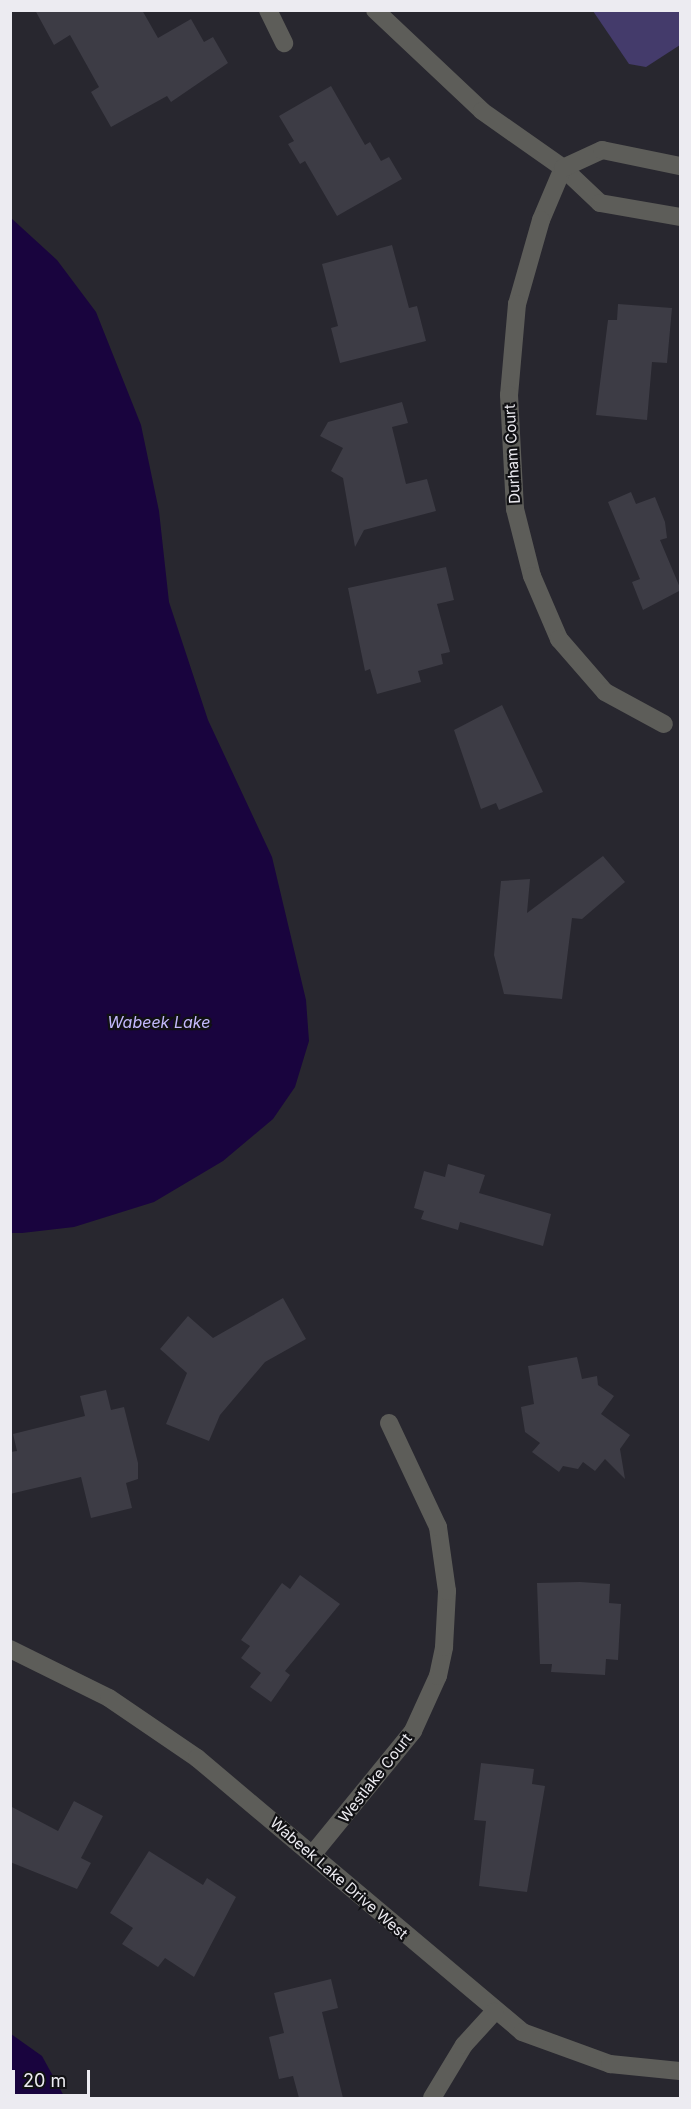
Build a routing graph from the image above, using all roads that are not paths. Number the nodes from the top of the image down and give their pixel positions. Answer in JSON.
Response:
{"nodes":[{"id":1,"x":268,"y":10,"type":"edge"},
{"id":2,"x":375,"y":10,"type":"edge"},
{"id":3,"x":284,"y":43,"type":"dead end"},
{"id":4,"x":681,"y":166,"type":"edge"},
{"id":5,"x":563,"y":168,"type":"junction"},
{"id":6,"x":681,"y":217,"type":"edge"},
{"id":7,"x":664,"y":724,"type":"dead end"},
{"id":8,"x":389,"y":1423,"type":"dead end"},
{"id":9,"x":10,"y":1649,"type":"edge"},
{"id":10,"x":312,"y":1855,"type":"junction"},
{"id":11,"x":494,"y":2012,"type":"junction"},
{"id":12,"x":681,"y":2071,"type":"edge"},
{"id":13,"x":432,"y":2098,"type":"edge"}],
"edges":[{"from":1,"to":3,"type":"street"},
{"from":2,"to":5,"type":"street"},
{"from":4,"to":5,"type":"street"},
{"from":5,"to":6,"type":"street"},
{"from":5,"to":7,"type":"street","name":"Durham Court"},
{"from":8,"to":10,"type":"street","name":"Westlake Court"},
{"from":9,"to":10,"type":"street","name":"Wabeek Lake Drive West"},
{"from":10,"to":11,"type":"street","name":"Wabeek Lake Drive West"},
{"from":11,"to":12,"type":"street","name":"Wabeek Lake Drive West"},
{"from":11,"to":13,"type":"street"}]}
